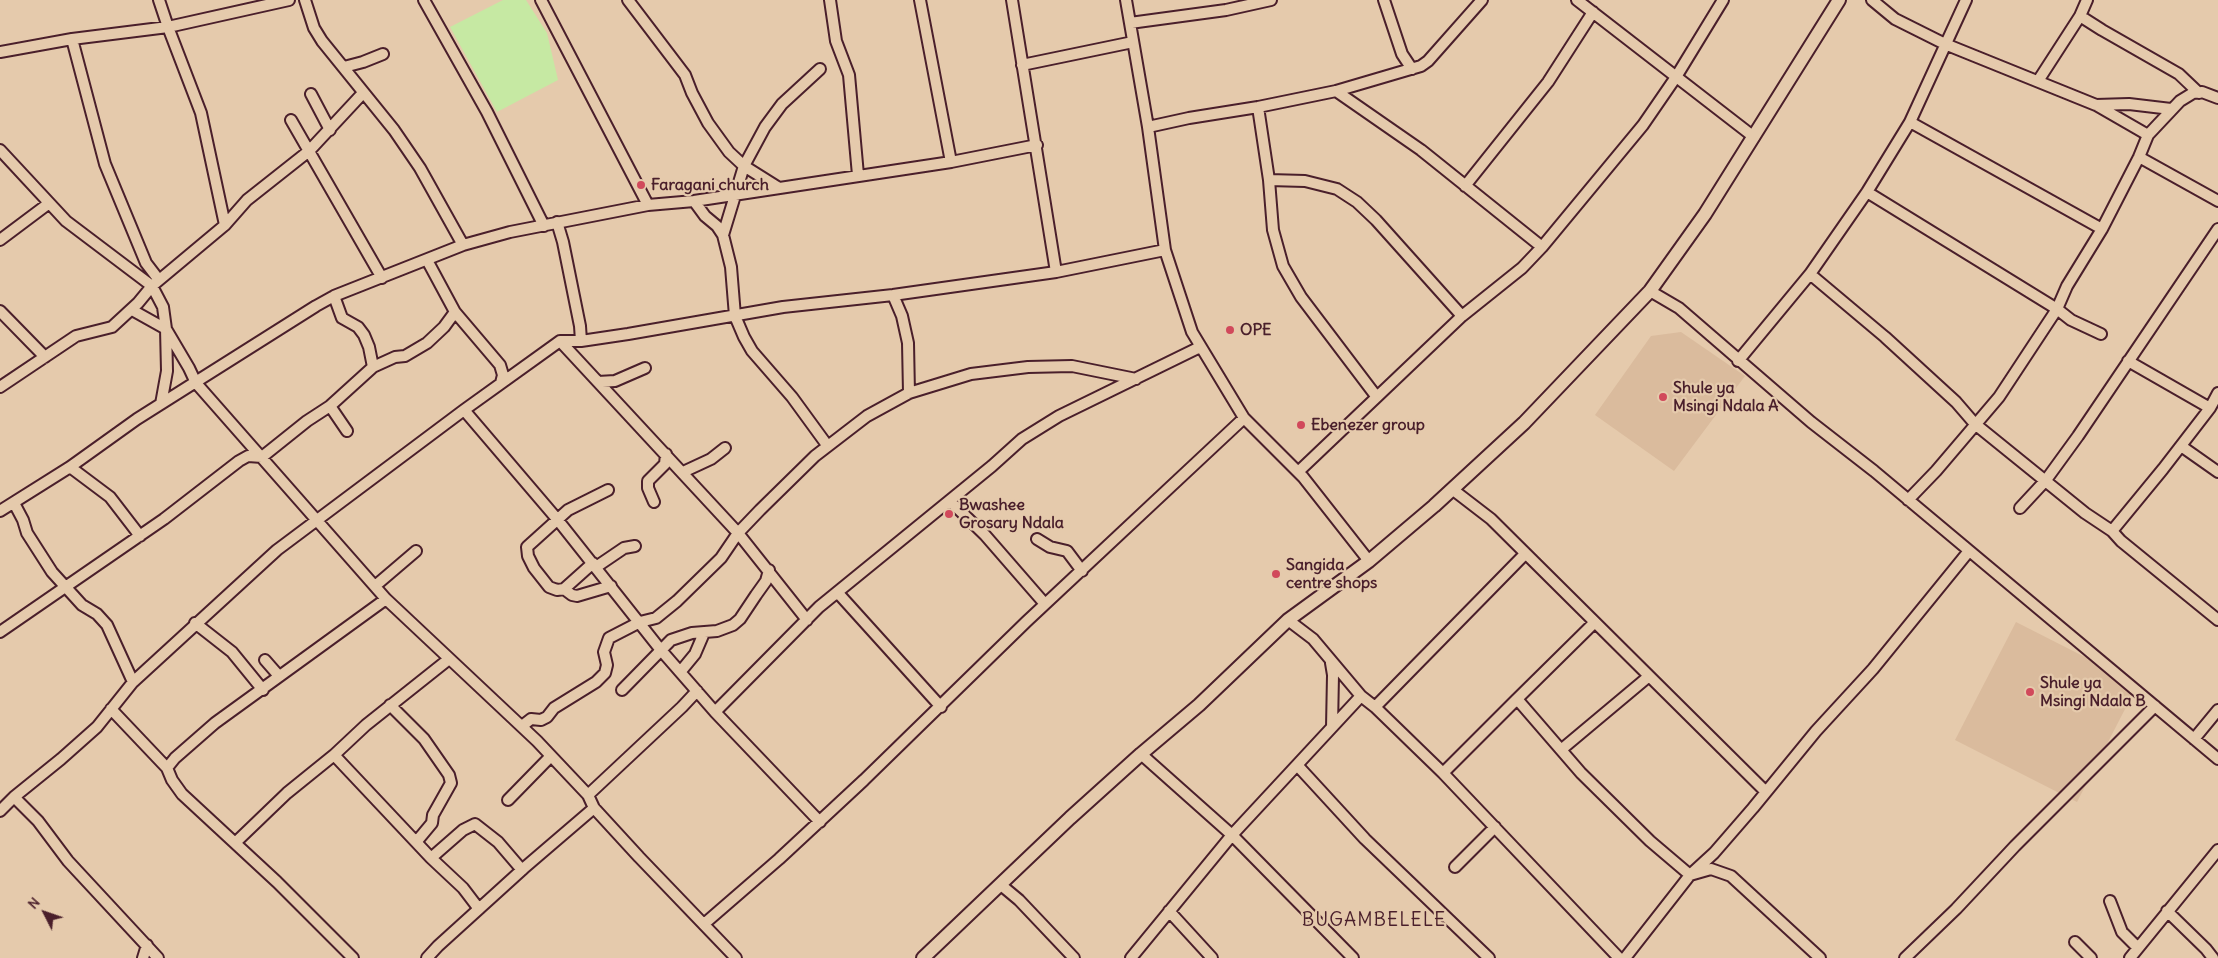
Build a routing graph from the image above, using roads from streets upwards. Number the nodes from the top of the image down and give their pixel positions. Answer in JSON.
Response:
{"nodes":[{"id":1,"x":160,"y":0,"type":"edge"},
{"id":2,"x":289,"y":0,"type":"edge"},
{"id":3,"x":305,"y":0,"type":"edge"},
{"id":4,"x":424,"y":0,"type":"edge"},
{"id":5,"x":541,"y":0,"type":"edge"},
{"id":6,"x":628,"y":0,"type":"edge"},
{"id":7,"x":830,"y":0,"type":"edge"},
{"id":8,"x":920,"y":0,"type":"edge"},
{"id":9,"x":1012,"y":0,"type":"edge"},
{"id":10,"x":1126,"y":0,"type":"edge"},
{"id":11,"x":1270,"y":0,"type":"edge"},
{"id":12,"x":1384,"y":0,"type":"edge"},
{"id":13,"x":1482,"y":0,"type":"edge"},
{"id":14,"x":1577,"y":0,"type":"edge"},
{"id":15,"x":1723,"y":0,"type":"edge"},
{"id":16,"x":1839,"y":0,"type":"edge"},
{"id":17,"x":1872,"y":0,"type":"edge"},
{"id":18,"x":1966,"y":0,"type":"edge"},
{"id":19,"x":2088,"y":0,"type":"edge"},
{"id":20,"x":1593,"y":12,"type":"junction"},
{"id":21,"x":2080,"y":16,"type":"junction"},
{"id":22,"x":1130,"y":23,"type":"junction"},
{"id":23,"x":168,"y":27,"type":"junction"},
{"id":24,"x":72,"y":39,"type":"junction"},
{"id":25,"x":1133,"y":42,"type":"junction"},
{"id":26,"x":1945,"y":44,"type":"junction"},
{"id":27,"x":0,"y":52,"type":"edge"},
{"id":28,"x":383,"y":54,"type":"dead end"},
{"id":29,"x":1022,"y":65,"type":"junction"},
{"id":30,"x":344,"y":67,"type":"junction"},
{"id":31,"x":820,"y":69,"type":"dead end"},
{"id":32,"x":1412,"y":69,"type":"junction"},
{"id":33,"x":1676,"y":77,"type":"junction"},
{"id":34,"x":2038,"y":81,"type":"junction"},
{"id":35,"x":1336,"y":91,"type":"junction"},
{"id":36,"x":364,"y":93,"type":"junction"},
{"id":37,"x":2200,"y":93,"type":"junction"},
{"id":38,"x":311,"y":94,"type":"dead end"},
{"id":39,"x":2218,"y":98,"type":"edge"},
{"id":40,"x":2096,"y":105,"type":"junction"},
{"id":41,"x":1258,"y":107,"type":"junction"},
{"id":42,"x":2171,"y":110,"type":"junction"},
{"id":43,"x":291,"y":120,"type":"dead end"},
{"id":44,"x":1910,"y":122,"type":"junction"},
{"id":45,"x":1148,"y":128,"type":"junction"},
{"id":46,"x":330,"y":130,"type":"junction"},
{"id":47,"x":2148,"y":135,"type":"junction"},
{"id":48,"x":1754,"y":136,"type":"junction"},
{"id":49,"x":1037,"y":145,"type":"junction"},
{"id":50,"x":0,"y":150,"type":"edge"},
{"id":51,"x":309,"y":151,"type":"junction"},
{"id":52,"x":2139,"y":157,"type":"junction"},
{"id":53,"x":951,"y":162,"type":"junction"},
{"id":54,"x":744,"y":166,"type":"junction"},
{"id":55,"x":858,"y":175,"type":"junction"},
{"id":56,"x":1269,"y":180,"type":"junction"},
{"id":57,"x":1464,"y":186,"type":"junction"},
{"id":58,"x":779,"y":188,"type":"junction"},
{"id":59,"x":1867,"y":192,"type":"junction"},
{"id":60,"x":734,"y":196,"type":"junction"},
{"id":61,"x":694,"y":201,"type":"junction"},
{"id":62,"x":2218,"y":201,"type":"edge"},
{"id":63,"x":48,"y":204,"type":"junction"},
{"id":64,"x":648,"y":205,"type":"junction"},
{"id":65,"x":557,"y":222,"type":"junction"},
{"id":66,"x":224,"y":225,"type":"junction"},
{"id":67,"x":544,"y":226,"type":"junction"},
{"id":68,"x":2102,"y":229,"type":"junction"},
{"id":69,"x":2218,"y":230,"type":"edge"},
{"id":70,"x":723,"y":236,"type":"junction"},
{"id":71,"x":0,"y":240,"type":"edge"},
{"id":72,"x":464,"y":245,"type":"junction"},
{"id":73,"x":1542,"y":247,"type":"junction"},
{"id":74,"x":1165,"y":250,"type":"junction"},
{"id":75,"x":427,"y":260,"type":"junction"},
{"id":76,"x":1056,"y":272,"type":"junction"},
{"id":77,"x":1810,"y":274,"type":"junction"},
{"id":78,"x":382,"y":278,"type":"junction"},
{"id":79,"x":156,"y":283,"type":"junction"},
{"id":80,"x":1650,"y":291,"type":"junction"},
{"id":81,"x":894,"y":294,"type":"junction"},
{"id":82,"x":334,"y":296,"type":"junction"},
{"id":83,"x":2058,"y":309,"type":"junction"},
{"id":84,"x":132,"y":310,"type":"junction"},
{"id":85,"x":0,"y":311,"type":"edge"},
{"id":86,"x":455,"y":312,"type":"junction"},
{"id":87,"x":735,"y":316,"type":"junction"},
{"id":88,"x":1462,"y":316,"type":"junction"},
{"id":89,"x":466,"y":325,"type":"junction"},
{"id":90,"x":444,"y":327,"type":"junction"},
{"id":91,"x":166,"y":329,"type":"junction"},
{"id":92,"x":2101,"y":334,"type":"dead end"},
{"id":93,"x":560,"y":341,"type":"junction"},
{"id":94,"x":581,"y":341,"type":"junction"},
{"id":95,"x":1200,"y":347,"type":"junction"},
{"id":96,"x":45,"y":357,"type":"junction"},
{"id":97,"x":1738,"y":360,"type":"junction"},
{"id":98,"x":2128,"y":361,"type":"junction"},
{"id":99,"x":373,"y":368,"type":"junction"},
{"id":100,"x":645,"y":368,"type":"dead end"},
{"id":101,"x":1136,"y":379,"type":"junction"},
{"id":102,"x":598,"y":382,"type":"junction"},
{"id":103,"x":196,"y":383,"type":"junction"},
{"id":104,"x":501,"y":384,"type":"junction"},
{"id":105,"x":0,"y":387,"type":"edge"},
{"id":106,"x":909,"y":393,"type":"junction"},
{"id":107,"x":2218,"y":393,"type":"edge"},
{"id":108,"x":1376,"y":396,"type":"junction"},
{"id":109,"x":161,"y":404,"type":"junction"},
{"id":110,"x":330,"y":406,"type":"junction"},
{"id":111,"x":2210,"y":408,"type":"junction"},
{"id":112,"x":464,"y":410,"type":"junction"},
{"id":113,"x":1244,"y":418,"type":"junction"},
{"id":114,"x":1976,"y":424,"type":"junction"},
{"id":115,"x":347,"y":431,"type":"dead end"},
{"id":116,"x":827,"y":445,"type":"junction"},
{"id":117,"x":2180,"y":446,"type":"junction"},
{"id":118,"x":725,"y":448,"type":"dead end"},
{"id":119,"x":666,"y":454,"type":"junction"},
{"id":120,"x":262,"y":457,"type":"junction"},
{"id":121,"x":70,"y":467,"type":"junction"},
{"id":122,"x":683,"y":472,"type":"junction"},
{"id":123,"x":1298,"y":472,"type":"junction"},
{"id":124,"x":2218,"y":472,"type":"edge"},
{"id":125,"x":2046,"y":480,"type":"junction"},
{"id":126,"x":1452,"y":489,"type":"junction"},
{"id":127,"x":608,"y":490,"type":"dead end"},
{"id":128,"x":1908,"y":500,"type":"junction"},
{"id":129,"x":950,"y":501,"type":"junction"},
{"id":130,"x":654,"y":502,"type":"dead end"},
{"id":131,"x":14,"y":503,"type":"junction"},
{"id":132,"x":2020,"y":508,"type":"dead end"},
{"id":133,"x":0,"y":510,"type":"edge"},
{"id":134,"x":557,"y":518,"type":"junction"},
{"id":135,"x":315,"y":520,"type":"junction"},
{"id":136,"x":2112,"y":531,"type":"junction"},
{"id":137,"x":738,"y":533,"type":"junction"},
{"id":138,"x":140,"y":536,"type":"junction"},
{"id":139,"x":1037,"y":539,"type":"dead end"},
{"id":140,"x":635,"y":546,"type":"dead end"},
{"id":141,"x":416,"y":551,"type":"dead end"},
{"id":142,"x":1969,"y":551,"type":"junction"},
{"id":143,"x":1526,"y":554,"type":"junction"},
{"id":144,"x":1369,"y":560,"type":"junction"},
{"id":145,"x":594,"y":565,"type":"junction"},
{"id":146,"x":769,"y":570,"type":"junction"},
{"id":147,"x":1082,"y":570,"type":"junction"},
{"id":148,"x":65,"y":586,"type":"junction"},
{"id":149,"x":375,"y":586,"type":"junction"},
{"id":150,"x":611,"y":586,"type":"junction"},
{"id":151,"x":564,"y":589,"type":"junction"},
{"id":152,"x":838,"y":593,"type":"junction"},
{"id":153,"x":386,"y":599,"type":"junction"},
{"id":154,"x":1045,"y":604,"type":"junction"},
{"id":155,"x":807,"y":620,"type":"junction"},
{"id":156,"x":1288,"y":620,"type":"junction"},
{"id":157,"x":2218,"y":620,"type":"edge"},
{"id":158,"x":640,"y":622,"type":"junction"},
{"id":159,"x":195,"y":623,"type":"junction"},
{"id":160,"x":1594,"y":623,"type":"junction"},
{"id":161,"x":0,"y":632,"type":"edge"},
{"id":162,"x":704,"y":633,"type":"junction"},
{"id":163,"x":660,"y":648,"type":"junction"},
{"id":164,"x":449,"y":659,"type":"junction"},
{"id":165,"x":265,"y":660,"type":"dead end"},
{"id":166,"x":1331,"y":662,"type":"junction"},
{"id":167,"x":681,"y":671,"type":"junction"},
{"id":168,"x":279,"y":676,"type":"junction"},
{"id":169,"x":1648,"y":677,"type":"junction"},
{"id":170,"x":133,"y":682,"type":"junction"},
{"id":171,"x":263,"y":690,"type":"junction"},
{"id":172,"x":622,"y":690,"type":"dead end"},
{"id":173,"x":697,"y":690,"type":"junction"},
{"id":174,"x":1361,"y":696,"type":"junction"},
{"id":175,"x":1518,"y":698,"type":"junction"},
{"id":176,"x":390,"y":705,"type":"junction"},
{"id":177,"x":2155,"y":706,"type":"junction"},
{"id":178,"x":941,"y":707,"type":"junction"},
{"id":179,"x":1375,"y":707,"type":"junction"},
{"id":180,"x":111,"y":709,"type":"junction"},
{"id":181,"x":2218,"y":710,"type":"edge"},
{"id":182,"x":715,"y":712,"type":"junction"},
{"id":183,"x":522,"y":726,"type":"junction"},
{"id":184,"x":1332,"y":727,"type":"junction"},
{"id":185,"x":2194,"y":739,"type":"junction"},
{"id":186,"x":1562,"y":749,"type":"junction"},
{"id":187,"x":1141,"y":754,"type":"junction"},
{"id":188,"x":334,"y":755,"type":"junction"},
{"id":189,"x":551,"y":756,"type":"junction"},
{"id":190,"x":2218,"y":759,"type":"edge"},
{"id":191,"x":1297,"y":765,"type":"junction"},
{"id":192,"x":167,"y":768,"type":"junction"},
{"id":193,"x":1443,"y":773,"type":"junction"},
{"id":194,"x":1766,"y":792,"type":"junction"},
{"id":195,"x":588,"y":795,"type":"junction"},
{"id":196,"x":14,"y":797,"type":"junction"},
{"id":197,"x":508,"y":800,"type":"dead end"},
{"id":198,"x":594,"y":808,"type":"junction"},
{"id":199,"x":0,"y":811,"type":"edge"},
{"id":200,"x":820,"y":822,"type":"junction"},
{"id":201,"x":1495,"y":827,"type":"junction"},
{"id":202,"x":1232,"y":835,"type":"junction"},
{"id":203,"x":416,"y":841,"type":"junction"},
{"id":204,"x":234,"y":844,"type":"junction"},
{"id":205,"x":2218,"y":850,"type":"edge"},
{"id":206,"x":1714,"y":853,"type":"junction"},
{"id":207,"x":431,"y":858,"type":"junction"},
{"id":208,"x":1455,"y":867,"type":"dead end"},
{"id":209,"x":522,"y":870,"type":"junction"},
{"id":210,"x":1723,"y":872,"type":"junction"},
{"id":211,"x":1690,"y":875,"type":"junction"},
{"id":212,"x":1001,"y":885,"type":"junction"},
{"id":213,"x":2110,"y":901,"type":"dead end"},
{"id":214,"x":479,"y":909,"type":"junction"},
{"id":215,"x":1169,"y":911,"type":"junction"},
{"id":216,"x":2167,"y":911,"type":"junction"},
{"id":217,"x":704,"y":924,"type":"junction"},
{"id":218,"x":2075,"y":942,"type":"dead end"},
{"id":219,"x":147,"y":945,"type":"junction"},
{"id":220,"x":2138,"y":948,"type":"junction"},
{"id":221,"x":926,"y":957,"type":"edge"},
{"id":222,"x":143,"y":958,"type":"edge"},
{"id":223,"x":158,"y":958,"type":"edge"},
{"id":224,"x":353,"y":958,"type":"edge"},
{"id":225,"x":427,"y":958,"type":"edge"},
{"id":226,"x":736,"y":958,"type":"edge"},
{"id":227,"x":1074,"y":958,"type":"edge"},
{"id":228,"x":1132,"y":958,"type":"edge"},
{"id":229,"x":1212,"y":958,"type":"edge"},
{"id":230,"x":1353,"y":958,"type":"edge"},
{"id":231,"x":1489,"y":958,"type":"edge"},
{"id":232,"x":1619,"y":958,"type":"edge"},
{"id":233,"x":1624,"y":958,"type":"edge"},
{"id":234,"x":1820,"y":958,"type":"edge"},
{"id":235,"x":1905,"y":958,"type":"edge"},
{"id":236,"x":2091,"y":958,"type":"edge"},
{"id":237,"x":2130,"y":958,"type":"edge"},
{"id":238,"x":2213,"y":958,"type":"edge"}],
"edges":[{"from":1,"to":23,"type":"street"},
{"from":2,"to":23,"type":"street"},
{"from":3,"to":30,"type":"street"},
{"from":4,"to":67,"type":"street"},
{"from":5,"to":64,"type":"street"},
{"from":6,"to":54,"type":"street"},
{"from":7,"to":55,"type":"street"},
{"from":8,"to":53,"type":"street"},
{"from":9,"to":29,"type":"street"},
{"from":10,"to":22,"type":"street"},
{"from":11,"to":22,"type":"street"},
{"from":12,"to":32,"type":"street"},
{"from":13,"to":32,"type":"street"},
{"from":14,"to":20,"type":"street"},
{"from":15,"to":33,"type":"street"},
{"from":16,"to":48,"type":"street"},
{"from":17,"to":26,"type":"street"},
{"from":18,"to":26,"type":"street"},
{"from":19,"to":21,"type":"street"},
{"from":20,"to":33,"type":"street"},
{"from":20,"to":57,"type":"street"},
{"from":21,"to":34,"type":"street"},
{"from":21,"to":37,"type":"street"},
{"from":22,"to":25,"type":"street"},
{"from":23,"to":24,"type":"street"},
{"from":23,"to":66,"type":"street"},
{"from":24,"to":27,"type":"street"},
{"from":24,"to":79,"type":"street"},
{"from":25,"to":29,"type":"street"},
{"from":25,"to":45,"type":"street"},
{"from":26,"to":34,"type":"street"},
{"from":26,"to":44,"type":"street"},
{"from":28,"to":30,"type":"street"},
{"from":29,"to":49,"type":"street"},
{"from":30,"to":36,"type":"street"},
{"from":31,"to":54,"type":"street"},
{"from":32,"to":35,"type":"street"},
{"from":33,"to":48,"type":"street"},
{"from":33,"to":73,"type":"street"},
{"from":34,"to":40,"type":"street"},
{"from":35,"to":41,"type":"street"},
{"from":35,"to":57,"type":"street"},
{"from":36,"to":46,"type":"street"},
{"from":36,"to":72,"type":"street"},
{"from":37,"to":39,"type":"street"},
{"from":37,"to":42,"type":"street"},
{"from":38,"to":46,"type":"street"},
{"from":40,"to":42,"type":"street"},
{"from":40,"to":47,"type":"street"},
{"from":41,"to":45,"type":"street"},
{"from":41,"to":56,"type":"street"},
{"from":42,"to":47,"type":"street"},
{"from":43,"to":51,"type":"street"},
{"from":44,"to":59,"type":"street"},
{"from":44,"to":68,"type":"street"},
{"from":45,"to":74,"type":"street"},
{"from":46,"to":51,"type":"street"},
{"from":47,"to":52,"type":"street"},
{"from":48,"to":80,"type":"street"},
{"from":49,"to":53,"type":"street"},
{"from":49,"to":76,"type":"street"},
{"from":50,"to":63,"type":"street"},
{"from":51,"to":66,"type":"street"},
{"from":51,"to":78,"type":"street"},
{"from":52,"to":62,"type":"street"},
{"from":52,"to":68,"type":"street"},
{"from":53,"to":55,"type":"street"},
{"from":54,"to":58,"type":"street"},
{"from":54,"to":60,"type":"street"},
{"from":55,"to":58,"type":"street"},
{"from":56,"to":88,"type":"street"},
{"from":56,"to":108,"type":"street"},
{"from":57,"to":73,"type":"street"},
{"from":58,"to":60,"type":"street"},
{"from":59,"to":77,"type":"street"},
{"from":59,"to":83,"type":"street"},
{"from":60,"to":61,"type":"street"},
{"from":60,"to":70,"type":"street"},
{"from":61,"to":64,"type":"street"},
{"from":61,"to":70,"type":"street"},
{"from":63,"to":71,"type":"street"},
{"from":63,"to":79,"type":"street"},
{"from":64,"to":65,"type":"street"},
{"from":65,"to":67,"type":"street"},
{"from":65,"to":94,"type":"street"},
{"from":66,"to":79,"type":"street"},
{"from":67,"to":72,"type":"street"},
{"from":68,"to":83,"type":"street"},
{"from":69,"to":98,"type":"street"},
{"from":70,"to":87,"type":"street"},
{"from":72,"to":75,"type":"street"},
{"from":73,"to":88,"type":"street"},
{"from":74,"to":76,"type":"street"},
{"from":74,"to":95,"type":"street"},
{"from":75,"to":78,"type":"street"},
{"from":75,"to":86,"type":"street"},
{"from":76,"to":81,"type":"street"},
{"from":77,"to":97,"type":"street"},
{"from":77,"to":114,"type":"street"},
{"from":78,"to":82,"type":"street"},
{"from":79,"to":84,"type":"street"},
{"from":79,"to":91,"type":"street"},
{"from":80,"to":97,"type":"street"},
{"from":80,"to":126,"type":"street"},
{"from":81,"to":87,"type":"street"},
{"from":81,"to":106,"type":"street"},
{"from":82,"to":99,"type":"street"},
{"from":82,"to":103,"type":"street"},
{"from":83,"to":92,"type":"street"},
{"from":83,"to":114,"type":"street"},
{"from":84,"to":91,"type":"street"},
{"from":84,"to":96,"type":"street"},
{"from":85,"to":96,"type":"street"},
{"from":86,"to":89,"type":"street"},
{"from":86,"to":90,"type":"street"},
{"from":87,"to":94,"type":"street"},
{"from":87,"to":116,"type":"street"},
{"from":88,"to":108,"type":"street"},
{"from":89,"to":90,"type":"street"},
{"from":89,"to":104,"type":"street"},
{"from":90,"to":99,"type":"street"},
{"from":91,"to":103,"type":"street"},
{"from":91,"to":109,"type":"street"},
{"from":93,"to":94,"type":"street"},
{"from":93,"to":102,"type":"street"},
{"from":93,"to":104,"type":"street"},
{"from":95,"to":101,"type":"street"},
{"from":95,"to":113,"type":"street"},
{"from":96,"to":105,"type":"street"},
{"from":97,"to":128,"type":"street"},
{"from":98,"to":111,"type":"street"},
{"from":98,"to":125,"type":"street"},
{"from":99,"to":110,"type":"street"},
{"from":100,"to":102,"type":"street"},
{"from":101,"to":106,"type":"street"},
{"from":101,"to":129,"type":"street"},
{"from":102,"to":119,"type":"street"},
{"from":103,"to":109,"type":"street"},
{"from":103,"to":120,"type":"street"},
{"from":104,"to":112,"type":"street"},
{"from":106,"to":116,"type":"street"},
{"from":107,"to":111,"type":"street"},
{"from":108,"to":123,"type":"street"},
{"from":109,"to":121,"type":"street"},
{"from":110,"to":115,"type":"street"},
{"from":110,"to":120,"type":"street"},
{"from":111,"to":117,"type":"street"},
{"from":112,"to":134,"type":"street"},
{"from":112,"to":135,"type":"street"},
{"from":113,"to":123,"type":"street"},
{"from":113,"to":147,"type":"street"},
{"from":114,"to":125,"type":"street"},
{"from":114,"to":128,"type":"street"},
{"from":116,"to":137,"type":"street"},
{"from":117,"to":124,"type":"street"},
{"from":117,"to":136,"type":"street"},
{"from":118,"to":122,"type":"street"},
{"from":119,"to":122,"type":"street"},
{"from":119,"to":130,"type":"street"},
{"from":120,"to":135,"type":"street"},
{"from":120,"to":138,"type":"street"},
{"from":121,"to":131,"type":"street"},
{"from":121,"to":138,"type":"street"},
{"from":122,"to":137,"type":"street"},
{"from":123,"to":144,"type":"street"},
{"from":125,"to":132,"type":"street"},
{"from":125,"to":136,"type":"street"},
{"from":126,"to":143,"type":"street"},
{"from":126,"to":144,"type":"street"},
{"from":127,"to":134,"type":"street"},
{"from":128,"to":142,"type":"street"},
{"from":129,"to":152,"type":"street"},
{"from":129,"to":154,"type":"street"},
{"from":131,"to":133,"type":"street"},
{"from":131,"to":148,"type":"street"},
{"from":134,"to":145,"type":"street"},
{"from":134,"to":151,"type":"street"},
{"from":135,"to":149,"type":"street"},
{"from":135,"to":159,"type":"street"},
{"from":136,"to":157,"type":"street"},
{"from":137,"to":146,"type":"street"},
{"from":137,"to":158,"type":"street"},
{"from":138,"to":148,"type":"street"},
{"from":139,"to":147,"type":"street"},
{"from":140,"to":145,"type":"street"},
{"from":141,"to":149,"type":"street"},
{"from":142,"to":177,"type":"street"},
{"from":142,"to":194,"type":"street"},
{"from":143,"to":160,"type":"street"},
{"from":143,"to":179,"type":"street"},
{"from":144,"to":156,"type":"street"},
{"from":145,"to":150,"type":"street"},
{"from":145,"to":151,"type":"street"},
{"from":146,"to":155,"type":"street"},
{"from":146,"to":162,"type":"street"},
{"from":147,"to":154,"type":"street"},
{"from":148,"to":161,"type":"street"},
{"from":148,"to":170,"type":"street"},
{"from":149,"to":153,"type":"street"},
{"from":150,"to":151,"type":"street"},
{"from":150,"to":158,"type":"street"},
{"from":152,"to":155,"type":"street"},
{"from":152,"to":178,"type":"street"},
{"from":153,"to":164,"type":"street"},
{"from":153,"to":168,"type":"street"},
{"from":154,"to":178,"type":"street"},
{"from":155,"to":182,"type":"street"},
{"from":156,"to":166,"type":"street"},
{"from":156,"to":187,"type":"street"},
{"from":158,"to":163,"type":"street"},
{"from":158,"to":183,"type":"street"},
{"from":159,"to":170,"type":"street"},
{"from":159,"to":171,"type":"street"},
{"from":160,"to":169,"type":"street"},
{"from":160,"to":175,"type":"street"},
{"from":162,"to":163,"type":"street"},
{"from":162,"to":167,"type":"street"},
{"from":163,"to":167,"type":"street"},
{"from":163,"to":172,"type":"street"},
{"from":164,"to":176,"type":"street"},
{"from":164,"to":183,"type":"street"},
{"from":165,"to":168,"type":"street"},
{"from":166,"to":174,"type":"street"},
{"from":166,"to":184,"type":"street"},
{"from":167,"to":173,"type":"street"},
{"from":168,"to":171,"type":"street"},
{"from":169,"to":186,"type":"street"},
{"from":169,"to":194,"type":"street"},
{"from":170,"to":180,"type":"street"},
{"from":171,"to":192,"type":"street"},
{"from":173,"to":182,"type":"street"},
{"from":173,"to":195,"type":"street"},
{"from":174,"to":179,"type":"street"},
{"from":174,"to":184,"type":"street"},
{"from":175,"to":186,"type":"street"},
{"from":175,"to":193,"type":"street"},
{"from":176,"to":188,"type":"street"},
{"from":176,"to":203,"type":"street"},
{"from":177,"to":185,"type":"street"},
{"from":177,"to":235,"type":"street"},
{"from":178,"to":200,"type":"street"},
{"from":179,"to":193,"type":"street"},
{"from":180,"to":192,"type":"street"},
{"from":180,"to":196,"type":"street"},
{"from":181,"to":185,"type":"street"},
{"from":182,"to":200,"type":"street"},
{"from":183,"to":189,"type":"street"},
{"from":184,"to":191,"type":"street"},
{"from":185,"to":190,"type":"street"},
{"from":186,"to":211,"type":"street"},
{"from":187,"to":202,"type":"street"},
{"from":187,"to":212,"type":"street"},
{"from":188,"to":203,"type":"street"},
{"from":188,"to":204,"type":"street"},
{"from":189,"to":195,"type":"street"},
{"from":189,"to":197,"type":"street"},
{"from":191,"to":202,"type":"street"},
{"from":191,"to":231,"type":"street"},
{"from":192,"to":204,"type":"street"},
{"from":193,"to":201,"type":"street"},
{"from":194,"to":206,"type":"street"},
{"from":195,"to":198,"type":"street"},
{"from":196,"to":199,"type":"street"},
{"from":196,"to":219,"type":"street"},
{"from":198,"to":209,"type":"street"},
{"from":198,"to":217,"type":"street"},
{"from":200,"to":217,"type":"street"},
{"from":201,"to":208,"type":"street"},
{"from":201,"to":232,"type":"street"},
{"from":202,"to":215,"type":"street"},
{"from":202,"to":230,"type":"street"},
{"from":203,"to":207,"type":"street"},
{"from":204,"to":224,"type":"street"},
{"from":205,"to":216,"type":"street"},
{"from":206,"to":210,"type":"street"},
{"from":206,"to":211,"type":"street"},
{"from":207,"to":209,"type":"street"},
{"from":207,"to":214,"type":"street"},
{"from":209,"to":214,"type":"street"},
{"from":210,"to":211,"type":"street"},
{"from":210,"to":234,"type":"street"},
{"from":211,"to":233,"type":"street"},
{"from":212,"to":221,"type":"street"},
{"from":212,"to":227,"type":"street"},
{"from":213,"to":220,"type":"street"},
{"from":214,"to":225,"type":"street"},
{"from":215,"to":228,"type":"street"},
{"from":215,"to":229,"type":"street"},
{"from":216,"to":220,"type":"street"},
{"from":216,"to":238,"type":"street"},
{"from":217,"to":226,"type":"street"},
{"from":218,"to":236,"type":"street"},
{"from":219,"to":222,"type":"street"},
{"from":219,"to":223,"type":"street"},
{"from":220,"to":237,"type":"street"}]}
